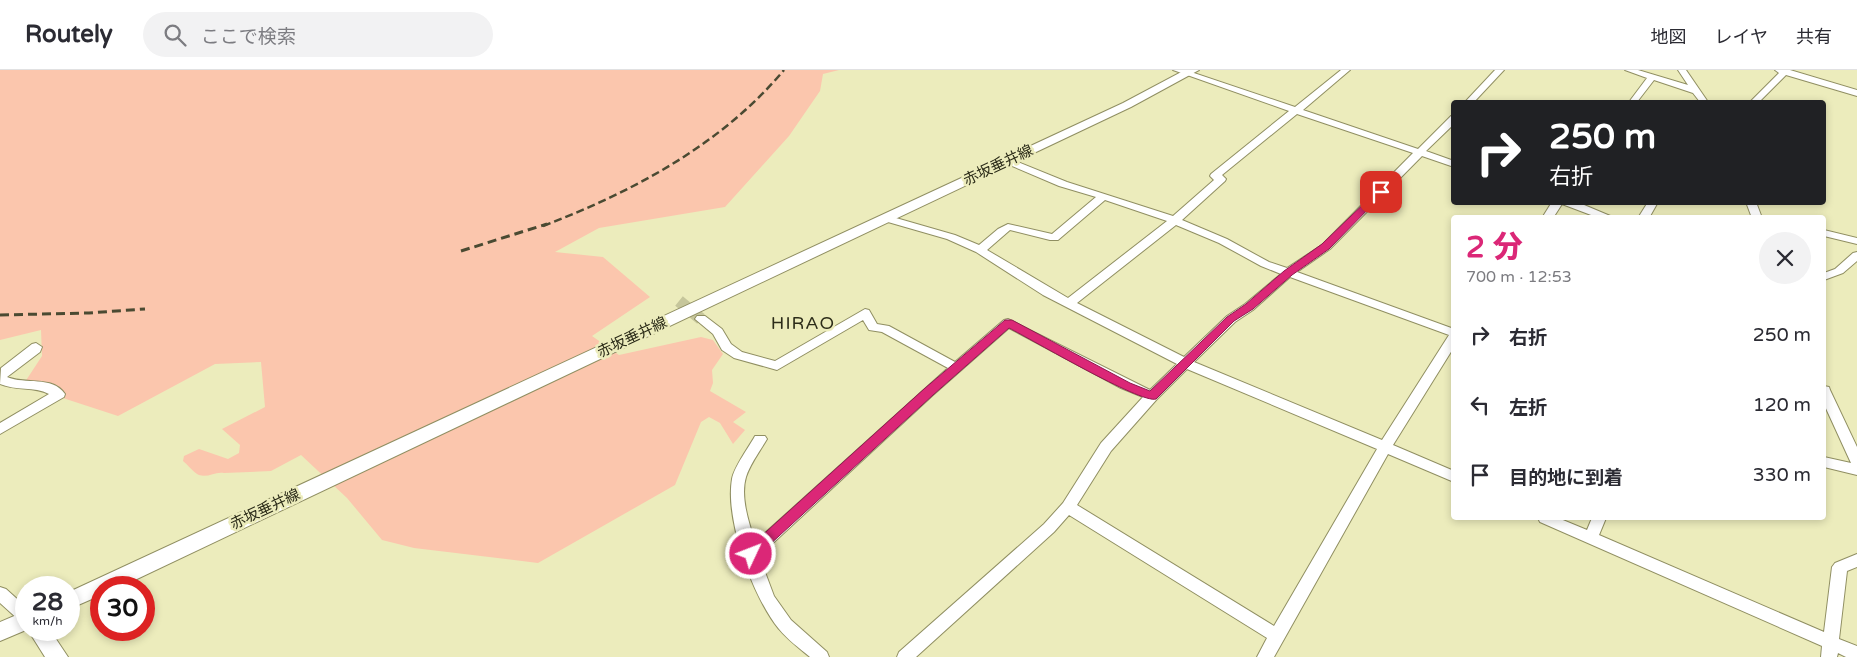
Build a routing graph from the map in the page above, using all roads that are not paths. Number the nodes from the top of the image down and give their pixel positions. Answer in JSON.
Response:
{"nodes":[{"id":1,"x":1346,"y":70,"type":"edge"},
{"id":2,"x":1500,"y":70,"type":"edge"},
{"id":3,"x":1629,"y":70,"type":"edge"},
{"id":4,"x":1682,"y":70,"type":"edge"},
{"id":5,"x":1186,"y":71,"type":"edge"},
{"id":6,"x":1783,"y":71,"type":"edge"},
{"id":7,"x":1652,"y":77,"type":"junction"},
{"id":8,"x":1697,"y":91,"type":"junction"},
{"id":9,"x":1857,"y":94,"type":"edge"},
{"id":10,"x":1470,"y":100,"type":"edge"},
{"id":11,"x":1635,"y":100,"type":"edge"},
{"id":12,"x":1703,"y":100,"type":"edge"},
{"id":13,"x":1756,"y":100,"type":"edge"},
{"id":14,"x":1296,"y":110,"type":"junction"},
{"id":15,"x":1451,"y":121,"type":"edge"},
{"id":16,"x":1420,"y":152,"type":"junction"},
{"id":17,"x":1008,"y":161,"type":"junction"},
{"id":18,"x":1451,"y":163,"type":"edge"},
{"id":19,"x":1104,"y":196,"type":"junction"},
{"id":20,"x":1574,"y":205,"type":"edge"},
{"id":21,"x":1602,"y":215,"type":"edge"},
{"id":22,"x":885,"y":218,"type":"junction"},
{"id":23,"x":1174,"y":221,"type":"junction"},
{"id":24,"x":1826,"y":233,"type":"edge"},
{"id":25,"x":1857,"y":241,"type":"edge"},
{"id":26,"x":980,"y":250,"type":"junction"},
{"id":27,"x":1857,"y":256,"type":"edge"},
{"id":28,"x":1288,"y":273,"type":"junction"},
{"id":29,"x":1826,"y":276,"type":"edge"},
{"id":30,"x":1070,"y":302,"type":"junction"},
{"id":31,"x":701,"y":319,"type":"tunnel mouth"},
{"id":32,"x":1451,"y":332,"type":"edge"},
{"id":33,"x":1451,"y":343,"type":"edge"},
{"id":34,"x":36,"y":347,"type":"dead end"},
{"id":35,"x":1186,"y":363,"type":"junction"},
{"id":36,"x":956,"y":368,"type":"junction"},
{"id":37,"x":0,"y":378,"type":"edge"},
{"id":38,"x":1826,"y":394,"type":"edge"},
{"id":39,"x":1152,"y":396,"type":"junction"},
{"id":40,"x":0,"y":429,"type":"edge"},
{"id":41,"x":760,"y":438,"type":"dead end"},
{"id":42,"x":1385,"y":447,"type":"junction"},
{"id":43,"x":1826,"y":462,"type":"edge"},
{"id":44,"x":1857,"y":462,"type":"edge"},
{"id":45,"x":1857,"y":470,"type":"edge"},
{"id":46,"x":1451,"y":476,"type":"edge"},
{"id":47,"x":1068,"y":507,"type":"junction"},
{"id":48,"x":1550,"y":520,"type":"edge"},
{"id":49,"x":1598,"y":520,"type":"edge"},
{"id":50,"x":1591,"y":538,"type":"junction"},
{"id":51,"x":751,"y":554,"type":"junction"},
{"id":52,"x":1857,"y":560,"type":"edge"},
{"id":53,"x":0,"y":594,"type":"edge"},
{"id":54,"x":80,"y":596,"type":"edge"},
{"id":55,"x":15,"y":607,"type":"edge"},
{"id":56,"x":15,"y":625,"type":"edge"},
{"id":57,"x":0,"y":632,"type":"edge"},
{"id":58,"x":1277,"y":636,"type":"junction"},
{"id":59,"x":46,"y":641,"type":"edge"},
{"id":60,"x":1830,"y":650,"type":"edge"},
{"id":61,"x":1857,"y":654,"type":"edge"},
{"id":62,"x":57,"y":657,"type":"edge"},
{"id":63,"x":821,"y":657,"type":"edge"},
{"id":64,"x":905,"y":657,"type":"edge"},
{"id":65,"x":1265,"y":657,"type":"edge"}],
"edges":[{"from":1,"to":14,"type":"street"},
{"from":2,"to":10,"type":"street"},
{"from":3,"to":7,"type":"street"},
{"from":4,"to":8,"type":"street"},
{"from":5,"to":14,"type":"street"},
{"from":5,"to":17,"type":"main road","name":"赤坂垂井線"},
{"from":6,"to":9,"type":"street"},
{"from":6,"to":13,"type":"street"},
{"from":7,"to":8,"type":"street"},
{"from":7,"to":11,"type":"street"},
{"from":8,"to":12,"type":"street"},
{"from":14,"to":16,"type":"street"},
{"from":14,"to":23,"type":"street"},
{"from":15,"to":16,"type":"street"},
{"from":16,"to":18,"type":"street"},
{"from":16,"to":28,"type":"street"},
{"from":17,"to":19,"type":"street"},
{"from":17,"to":22,"type":"main road","name":"赤坂垂井線"},
{"from":19,"to":23,"type":"street"},
{"from":19,"to":26,"type":"street"},
{"from":20,"to":21,"type":"street"},
{"from":22,"to":26,"type":"street"},
{"from":22,"to":54,"type":"main road","name":"赤坂垂井線"},
{"from":23,"to":28,"type":"street"},
{"from":23,"to":30,"type":"street"},
{"from":24,"to":25,"type":"street"},
{"from":26,"to":30,"type":"street"},
{"from":27,"to":29,"type":"street"},
{"from":28,"to":32,"type":"street"},
{"from":28,"to":35,"type":"street"},
{"from":30,"to":35,"type":"street"},
{"from":31,"to":36,"type":"street"},
{"from":33,"to":42,"type":"street"},
{"from":34,"to":37,"type":"street"},
{"from":35,"to":39,"type":"street"},
{"from":35,"to":42,"type":"street"},
{"from":36,"to":39,"type":"street"},
{"from":36,"to":51,"type":"street"},
{"from":37,"to":40,"type":"street"},
{"from":38,"to":44,"type":"street"},
{"from":39,"to":47,"type":"street"},
{"from":41,"to":51,"type":"street"},
{"from":42,"to":46,"type":"street"},
{"from":42,"to":58,"type":"street"},
{"from":43,"to":45,"type":"street"},
{"from":47,"to":58,"type":"street"},
{"from":47,"to":64,"type":"street"},
{"from":48,"to":50,"type":"street"},
{"from":49,"to":50,"type":"street"},
{"from":50,"to":60,"type":"street"},
{"from":51,"to":63,"type":"street"},
{"from":52,"to":60,"type":"street"},
{"from":53,"to":55,"type":"street"},
{"from":56,"to":57,"type":"main road"},
{"from":58,"to":65,"type":"street"},
{"from":59,"to":62,"type":"main road"},
{"from":60,"to":61,"type":"street"}]}
